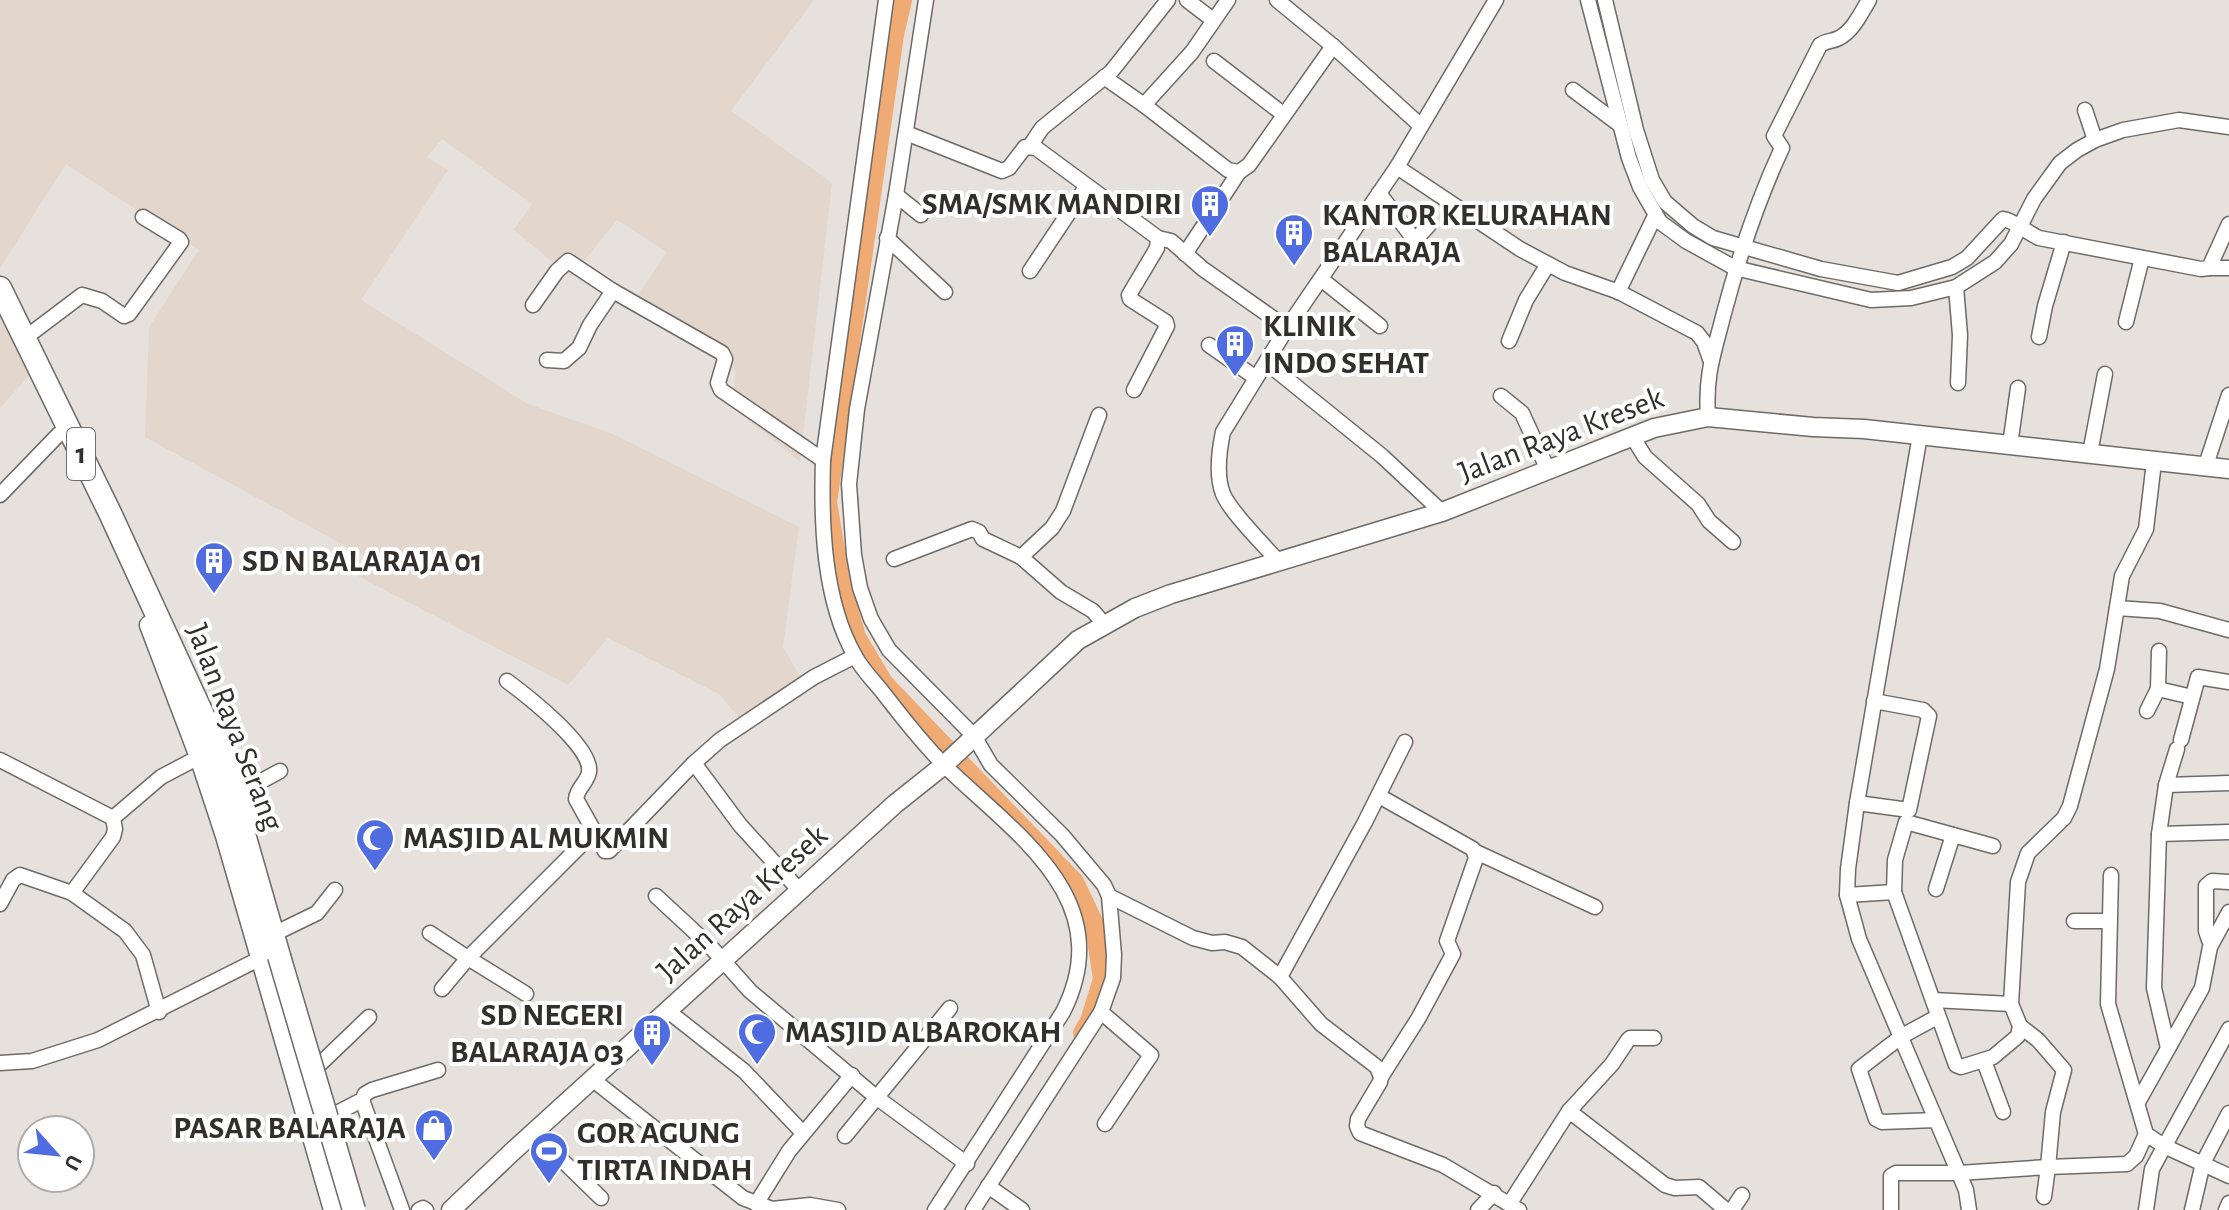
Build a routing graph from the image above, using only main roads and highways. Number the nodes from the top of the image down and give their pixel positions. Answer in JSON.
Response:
{"nodes":[{"id":1,"x":0,"y":288,"type":"edge"},
{"id":2,"x":0,"y":315,"type":"edge"},
{"id":3,"x":20,"y":341,"type":"junction"},
{"id":4,"x":43,"y":391,"type":"junction"},
{"id":5,"x":2229,"y":469,"type":"edge"},
{"id":6,"x":155,"y":623,"type":"junction"},
{"id":7,"x":297,"y":984,"type":"junction"},
{"id":8,"x":271,"y":997,"type":"junction"},
{"id":9,"x":348,"y":1207,"type":"edge"},
{"id":10,"x":451,"y":1210,"type":"edge"}],
"edges":[{"from":1,"to":3,"type":"highway","name":"Jalan Raya Serang","number":"1"},
{"from":2,"to":3,"type":"highway","name":"Jalan Raya Serang","number":"1"},
{"from":3,"to":4,"type":"highway","name":"Jalan Raya Serang","number":"1"},
{"from":4,"to":6,"type":"highway","name":"Jalan Raya Serang","number":"1"},
{"from":4,"to":6,"type":"highway","name":"Jalan Raya Serang","number":"1"},
{"from":5,"to":10,"type":"main road","name":"Jalan Raya Kresek"},
{"from":6,"to":7,"type":"main road"},
{"from":6,"to":8,"type":"main road"},
{"from":6,"to":9,"type":"highway","name":"Jalan Raya Serang","number":"1","bridge":true},
{"from":7,"to":8,"type":"main road"},
{"from":7,"to":9,"type":"main road"},
{"from":8,"to":9,"type":"main road"}]}
